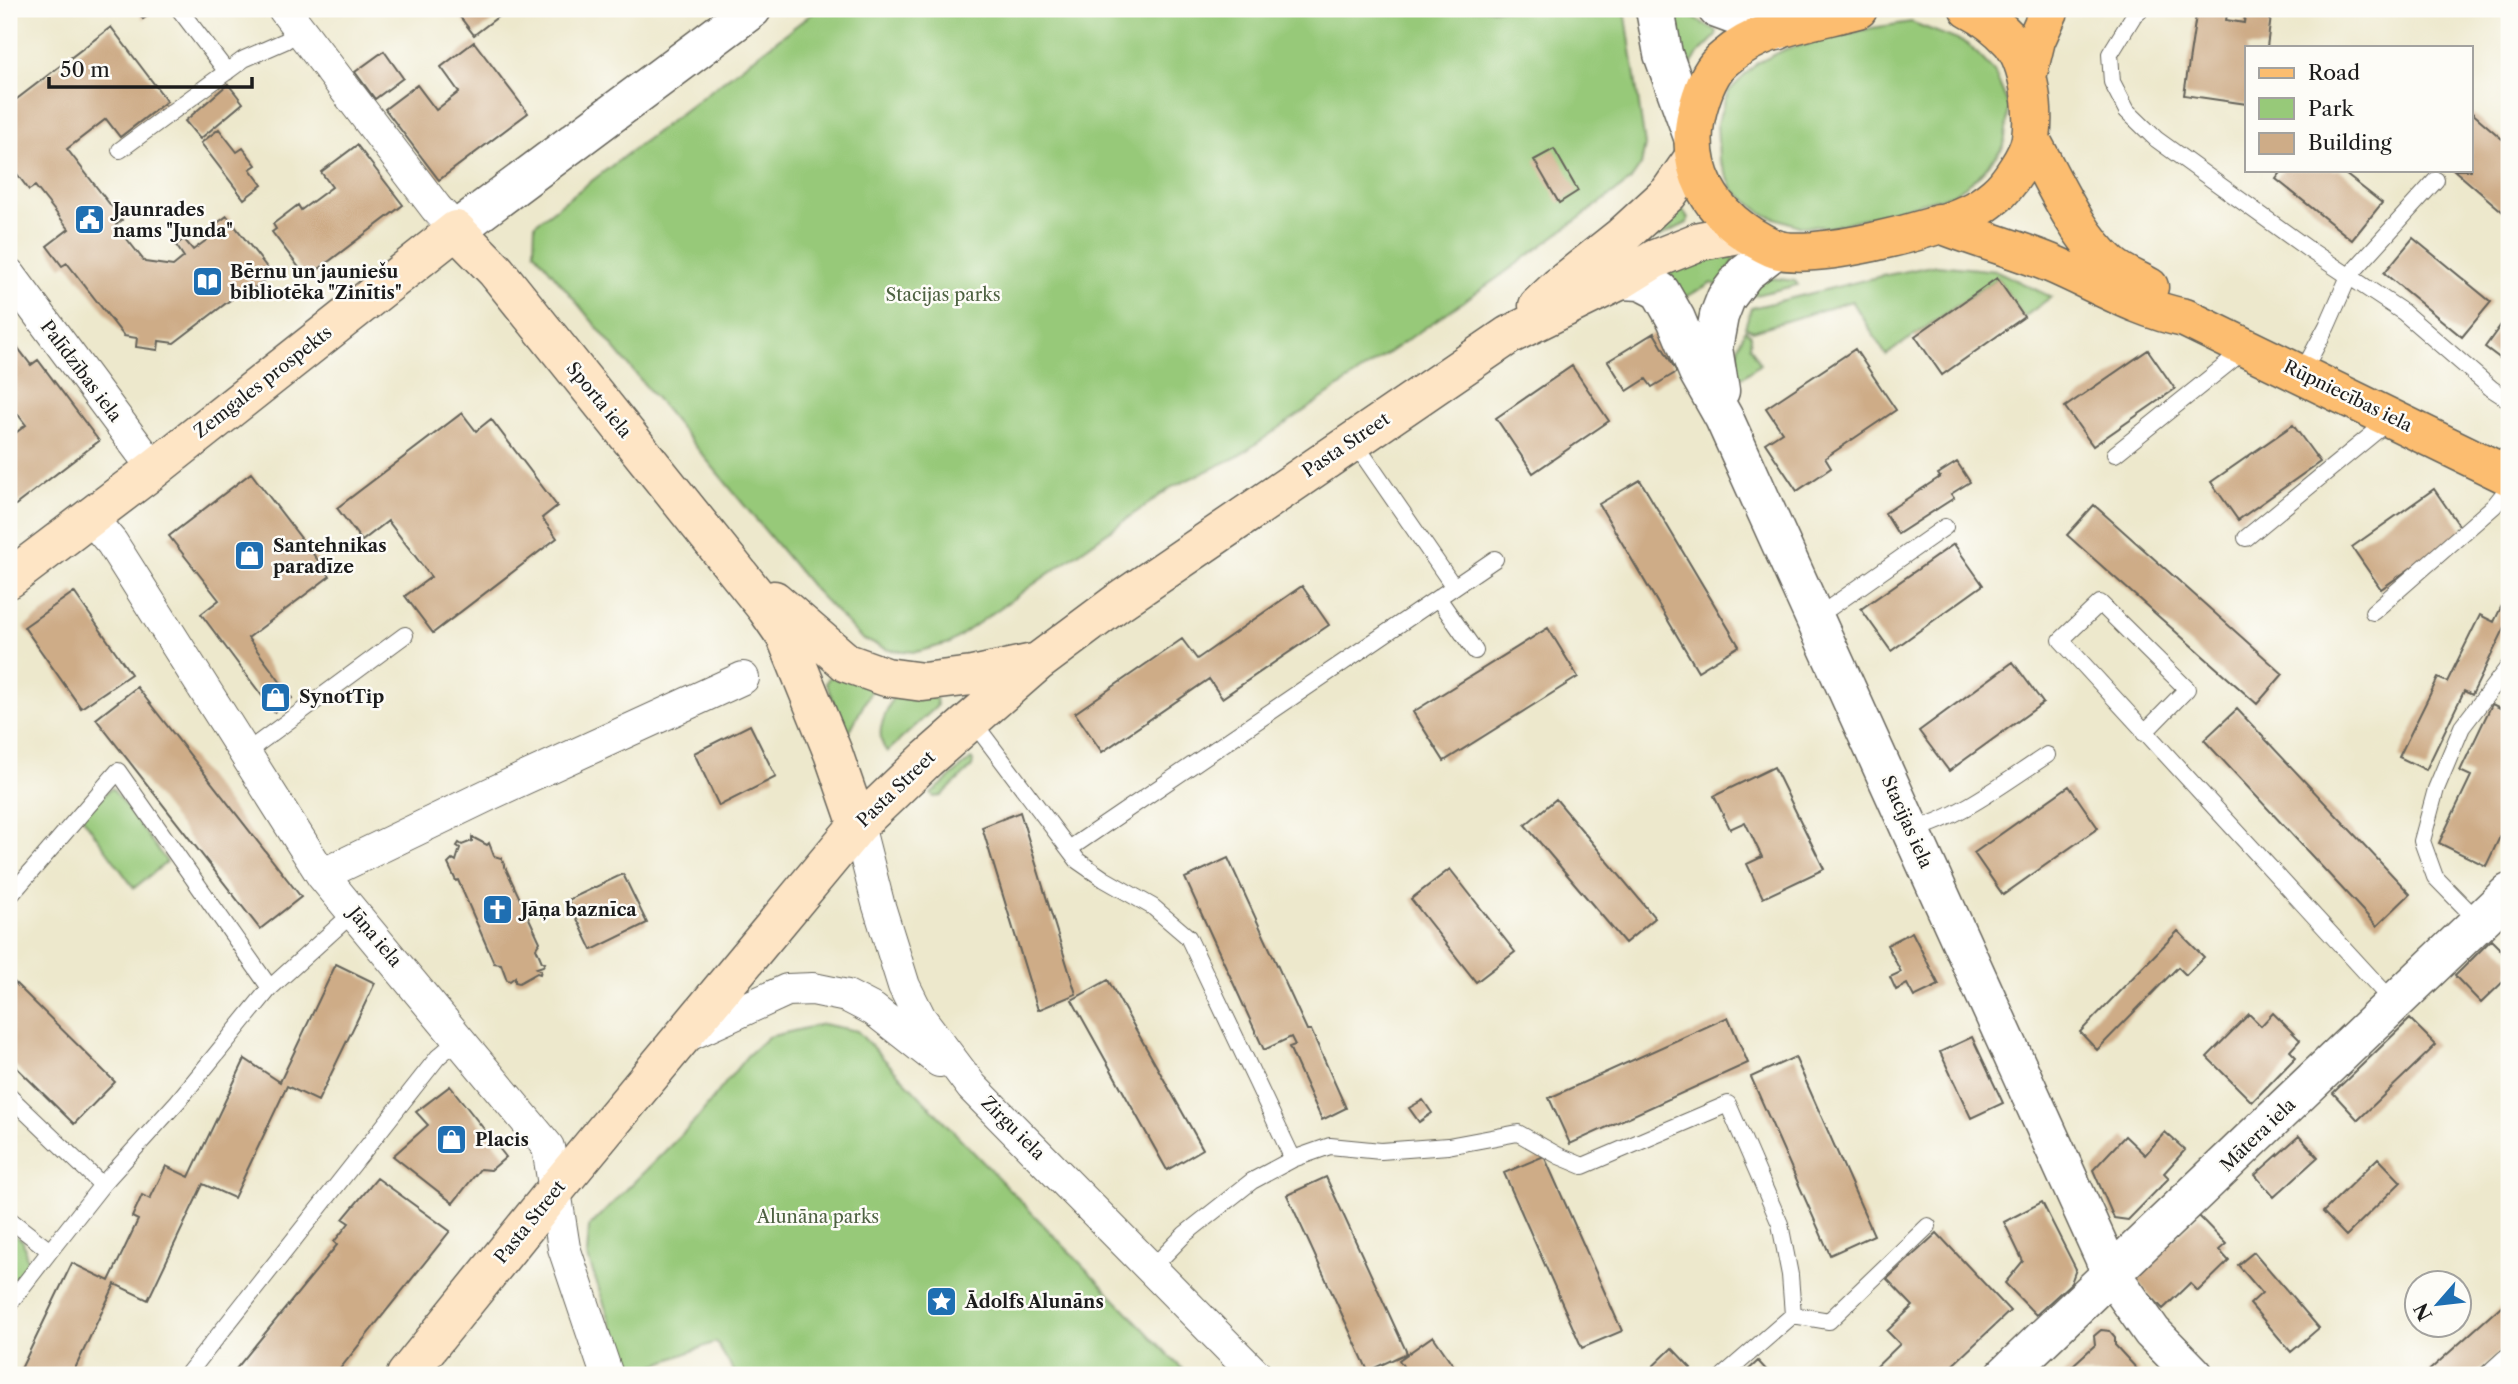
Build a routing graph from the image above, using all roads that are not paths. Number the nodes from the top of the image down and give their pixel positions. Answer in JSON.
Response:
{"nodes":[{"id":1,"x":179,"y":9,"type":"edge"},
{"id":2,"x":752,"y":9,"type":"edge"},
{"id":3,"x":1655,"y":9,"type":"edge"},
{"id":4,"x":1717,"y":9,"type":"edge"},
{"id":5,"x":1858,"y":9,"type":"edge"},
{"id":6,"x":1969,"y":9,"type":"edge"},
{"id":7,"x":2050,"y":9,"type":"edge"},
{"id":8,"x":2141,"y":9,"type":"edge"},
{"id":9,"x":295,"y":19,"type":"edge"},
{"id":10,"x":1777,"y":30,"type":"junction"},
{"id":11,"x":227,"y":72,"type":"junction"},
{"id":12,"x":2027,"y":77,"type":"junction"},
{"id":13,"x":2031,"y":140,"type":"junction"},
{"id":14,"x":1693,"y":147,"type":"junction"},
{"id":15,"x":120,"y":150,"type":"dead end"},
{"id":16,"x":2436,"y":180,"type":"dead end"},
{"id":17,"x":1938,"y":223,"type":"junction"},
{"id":18,"x":456,"y":230,"type":"junction"},
{"id":19,"x":1761,"y":241,"type":"junction"},
{"id":20,"x":9,"y":274,"type":"edge"},
{"id":21,"x":2349,"y":276,"type":"junction"},
{"id":22,"x":1621,"y":280,"type":"junction"},
{"id":23,"x":2185,"y":318,"type":"junction"},
{"id":24,"x":1509,"y":335,"type":"junction"},
{"id":25,"x":2248,"y":348,"type":"junction"},
{"id":26,"x":2302,"y":373,"type":"junction"},
{"id":27,"x":2509,"y":400,"type":"edge"},
{"id":28,"x":2393,"y":417,"type":"junction"},
{"id":29,"x":1724,"y":418,"type":"junction"},
{"id":30,"x":1353,"y":440,"type":"junction"},
{"id":31,"x":2115,"y":454,"type":"dead end"},
{"id":32,"x":154,"y":468,"type":"junction"},
{"id":33,"x":2509,"y":476,"type":"edge"},
{"id":34,"x":2509,"y":487,"type":"edge"},
{"id":35,"x":90,"y":516,"type":"junction"},
{"id":36,"x":1945,"y":527,"type":"dead end"},
{"id":37,"x":2246,"y":538,"type":"dead end"},
{"id":38,"x":725,"y":557,"type":"junction"},
{"id":39,"x":1495,"y":559,"type":"dead end"},
{"id":40,"x":9,"y":579,"type":"edge"},
{"id":41,"x":1454,"y":587,"type":"junction"},
{"id":42,"x":1437,"y":598,"type":"junction"},
{"id":43,"x":2373,"y":612,"type":"dead end"},
{"id":44,"x":1814,"y":616,"type":"junction"},
{"id":45,"x":405,"y":635,"type":"dead end"},
{"id":46,"x":1475,"y":651,"type":"dead end"},
{"id":47,"x":1038,"y":662,"type":"junction"},
{"id":48,"x":2509,"y":666,"type":"edge"},
{"id":49,"x":743,"y":678,"type":"dead end"},
{"id":50,"x":971,"y":719,"type":"junction"},
{"id":51,"x":2144,"y":733,"type":"junction"},
{"id":52,"x":245,"y":753,"type":"junction"},
{"id":53,"x":2047,"y":755,"type":"dead end"},
{"id":54,"x":858,"y":825,"type":"junction"},
{"id":55,"x":1911,"y":831,"type":"junction"},
{"id":56,"x":1069,"y":849,"type":"junction"},
{"id":57,"x":323,"y":875,"type":"junction"},
{"id":58,"x":2509,"y":893,"type":"edge"},
{"id":59,"x":9,"y":897,"type":"edge"},
{"id":60,"x":354,"y":912,"type":"junction"},
{"id":61,"x":2479,"y":922,"type":"junction"},
{"id":62,"x":270,"y":988,"type":"junction"},
{"id":63,"x":2394,"y":1003,"type":"junction"},
{"id":64,"x":460,"y":1038,"type":"junction"},
{"id":65,"x":682,"y":1038,"type":"junction"},
{"id":66,"x":972,"y":1087,"type":"junction"},
{"id":67,"x":9,"y":1096,"type":"edge"},
{"id":68,"x":1293,"y":1159,"type":"junction"},
{"id":69,"x":102,"y":1185,"type":"junction"},
{"id":70,"x":556,"y":1189,"type":"junction"},
{"id":71,"x":9,"y":1219,"type":"edge"},
{"id":72,"x":1928,"y":1226,"type":"dead end"},
{"id":73,"x":50,"y":1251,"type":"junction"},
{"id":74,"x":1152,"y":1268,"type":"junction"},
{"id":75,"x":2112,"y":1275,"type":"junction"},
{"id":76,"x":9,"y":1304,"type":"edge"},
{"id":77,"x":1793,"y":1315,"type":"junction"},
{"id":78,"x":2509,"y":1365,"type":"edge"},
{"id":79,"x":187,"y":1375,"type":"edge"},
{"id":80,"x":406,"y":1375,"type":"edge"},
{"id":81,"x":607,"y":1375,"type":"edge"},
{"id":82,"x":1256,"y":1375,"type":"edge"},
{"id":83,"x":1724,"y":1375,"type":"edge"},
{"id":84,"x":2005,"y":1375,"type":"edge"},
{"id":85,"x":2194,"y":1375,"type":"edge"},
{"id":86,"x":2498,"y":1375,"type":"edge"}],
"edges":[{"from":1,"to":11,"type":"lane"},
{"from":2,"to":18,"type":"street","name":"Zemgales prospekts"},
{"from":3,"to":14,"type":"street"},
{"from":4,"to":10,"type":"street"},
{"from":5,"to":10,"type":"main road"},
{"from":6,"to":12,"type":"main road","name":"Rūpniecības iela"},
{"from":7,"to":12,"type":"main road"},
{"from":8,"to":21,"type":"lane"},
{"from":9,"to":11,"type":"lane"},
{"from":9,"to":18,"type":"street","name":"Sporta iela"},
{"from":10,"to":14,"type":"main road"},
{"from":11,"to":15,"type":"lane"},
{"from":12,"to":13,"type":"main road","name":"Rūpniecības iela"},
{"from":13,"to":17,"type":"main road","name":"Rūpniecības iela"},
{"from":13,"to":23,"type":"main road","name":"Rūpniecības iela"},
{"from":14,"to":19,"type":"main road"},
{"from":14,"to":24,"type":"main road","name":"Pasta Street"},
{"from":16,"to":21,"type":"lane"},
{"from":17,"to":19,"type":"main road","name":"Rūpniecības iela"},
{"from":17,"to":23,"type":"main road","name":"Rūpniecības iela"},
{"from":18,"to":32,"type":"main road","name":"Zemgales prospekts"},
{"from":18,"to":38,"type":"main road","name":"Sporta iela"},
{"from":19,"to":22,"type":"main road","name":"Pasta Street"},
{"from":19,"to":29,"type":"street"},
{"from":20,"to":32,"type":"street","name":"Palīdzības iela"},
{"from":21,"to":26,"type":"lane"},
{"from":21,"to":27,"type":"lane"},
{"from":22,"to":24,"type":"main road","name":"Pasta Street"},
{"from":22,"to":29,"type":"street","name":"Stacijas iela"},
{"from":23,"to":25,"type":"main road","name":"Rūpniecības iela"},
{"from":24,"to":30,"type":"main road","name":"Pasta Street"},
{"from":25,"to":26,"type":"main road","name":"Rūpniecības iela"},
{"from":25,"to":31,"type":"lane"},
{"from":26,"to":28,"type":"main road","name":"Rūpniecības iela"},
{"from":28,"to":33,"type":"main road","name":"Rūpniecības iela"},
{"from":28,"to":37,"type":"lane"},
{"from":29,"to":44,"type":"street","name":"Stacijas iela"},
{"from":30,"to":41,"type":"lane"},
{"from":30,"to":47,"type":"main road","name":"Pasta Street"},
{"from":32,"to":35,"type":"main road","name":"Zemgales prospekts"},
{"from":34,"to":43,"type":"lane"},
{"from":35,"to":40,"type":"main road","name":"Zemgales prospekts"},
{"from":35,"to":52,"type":"street","name":"Jāņa iela"},
{"from":36,"to":44,"type":"lane"},
{"from":38,"to":47,"type":"main road"},
{"from":38,"to":54,"type":"main road","name":"Sporta iela"},
{"from":39,"to":41,"type":"lane"},
{"from":41,"to":42,"type":"lane"},
{"from":42,"to":46,"type":"lane"},
{"from":42,"to":56,"type":"lane"},
{"from":44,"to":55,"type":"street","name":"Stacijas iela"},
{"from":45,"to":52,"type":"lane"},
{"from":47,"to":50,"type":"main road","name":"Pasta Street"},
{"from":48,"to":61,"type":"lane"},
{"from":49,"to":57,"type":"street"},
{"from":50,"to":54,"type":"main road","name":"Pasta Street"},
{"from":50,"to":56,"type":"lane"},
{"from":51,"to":51,"type":"lane"},
{"from":51,"to":63,"type":"lane"},
{"from":52,"to":57,"type":"street","name":"Jāņa iela"},
{"from":53,"to":55,"type":"lane"},
{"from":54,"to":65,"type":"main road","name":"Pasta Street"},
{"from":54,"to":66,"type":"street","name":"Zirgu iela"},
{"from":55,"to":75,"type":"street","name":"Stacijas iela"},
{"from":56,"to":68,"type":"lane"},
{"from":57,"to":60,"type":"street","name":"Jāņa iela"},
{"from":58,"to":61,"type":"street","name":"Mātera iela"},
{"from":59,"to":62,"type":"lane"},
{"from":60,"to":62,"type":"lane"},
{"from":60,"to":64,"type":"street","name":"Jāņa iela"},
{"from":61,"to":63,"type":"street","name":"Mātera iela"},
{"from":62,"to":69,"type":"lane"},
{"from":63,"to":75,"type":"street","name":"Mātera iela"},
{"from":64,"to":70,"type":"street","name":"Jāņa iela"},
{"from":64,"to":79,"type":"lane"},
{"from":65,"to":66,"type":"street"},
{"from":65,"to":70,"type":"main road","name":"Pasta Street"},
{"from":66,"to":74,"type":"street","name":"Zirgu iela"},
{"from":67,"to":69,"type":"lane"},
{"from":68,"to":74,"type":"lane"},
{"from":68,"to":77,"type":"lane"},
{"from":69,"to":73,"type":"lane"},
{"from":70,"to":80,"type":"main road","name":"Pasta Street"},
{"from":70,"to":81,"type":"street","name":"Jāņa iela"},
{"from":71,"to":73,"type":"lane"},
{"from":72,"to":77,"type":"lane"},
{"from":73,"to":76,"type":"lane"},
{"from":74,"to":82,"type":"street","name":"Zirgu iela"},
{"from":75,"to":84,"type":"street","name":"Mātera iela"},
{"from":75,"to":85,"type":"street","name":"Stacijas iela"},
{"from":77,"to":83,"type":"lane"},
{"from":78,"to":86,"type":"street"}]}
